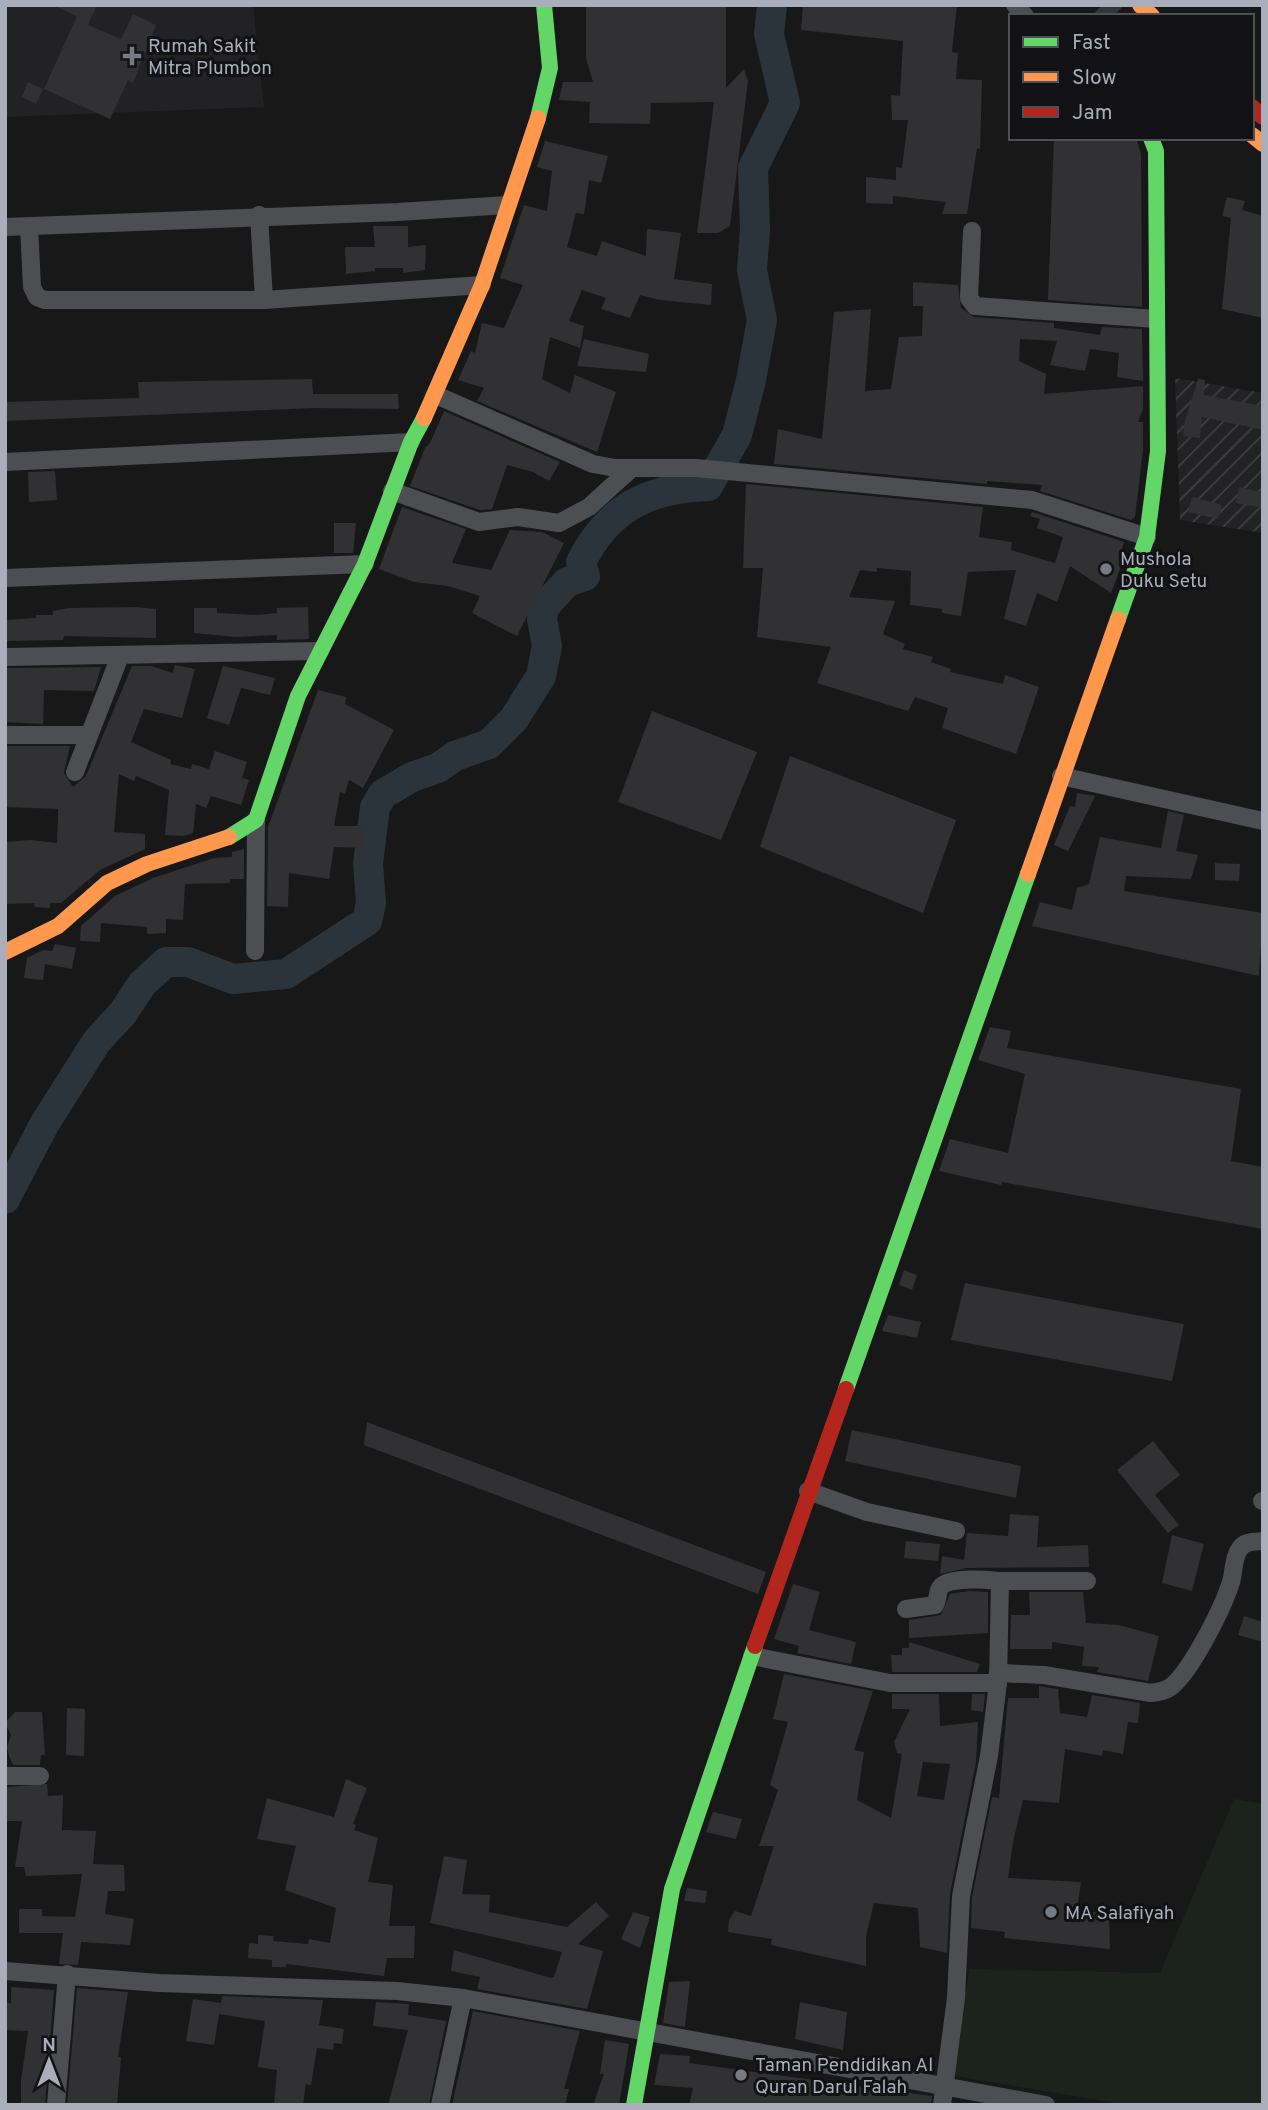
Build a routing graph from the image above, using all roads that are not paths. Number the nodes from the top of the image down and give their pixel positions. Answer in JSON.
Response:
{"nodes":[{"id":1,"x":544,"y":5,"type":"edge"},
{"id":2,"x":1152,"y":140,"type":"edge"},
{"id":3,"x":507,"y":205,"type":"junction"},
{"id":4,"x":259,"y":215,"type":"junction"},
{"id":5,"x":29,"y":226,"type":"junction"},
{"id":6,"x":5,"y":227,"type":"edge"},
{"id":7,"x":972,"y":231,"type":"dead end"},
{"id":8,"x":482,"y":285,"type":"junction"},
{"id":9,"x":264,"y":300,"type":"junction"},
{"id":10,"x":1157,"y":319,"type":"junction"},
{"id":11,"x":436,"y":396,"type":"junction"},
{"id":12,"x":411,"y":442,"type":"junction"},
{"id":13,"x":5,"y":462,"type":"edge"},
{"id":14,"x":632,"y":468,"type":"junction"},
{"id":15,"x":392,"y":491,"type":"junction"},
{"id":16,"x":1147,"y":537,"type":"junction"},
{"id":17,"x":365,"y":564,"type":"junction"},
{"id":18,"x":5,"y":578,"type":"edge"},
{"id":19,"x":320,"y":651,"type":"junction"},
{"id":20,"x":120,"y":656,"type":"junction"},
{"id":21,"x":5,"y":657,"type":"edge"},
{"id":22,"x":5,"y":735,"type":"edge"},
{"id":23,"x":89,"y":735,"type":"junction"},
{"id":24,"x":75,"y":772,"type":"dead end"},
{"id":25,"x":1062,"y":776,"type":"junction"},
{"id":26,"x":256,"y":820,"type":"junction"},
{"id":27,"x":1263,"y":821,"type":"edge"},
{"id":28,"x":255,"y":951,"type":"dead end"},
{"id":29,"x":5,"y":952,"type":"edge"},
{"id":30,"x":808,"y":1491,"type":"junction"},
{"id":31,"x":956,"y":1531,"type":"dead end"},
{"id":32,"x":1263,"y":1541,"type":"edge"},
{"id":33,"x":1000,"y":1581,"type":"junction"},
{"id":34,"x":1087,"y":1581,"type":"dead end"},
{"id":35,"x":906,"y":1609,"type":"dead end"},
{"id":36,"x":752,"y":1656,"type":"junction"},
{"id":37,"x":998,"y":1678,"type":"junction"},
{"id":38,"x":5,"y":1776,"type":"edge"},
{"id":39,"x":40,"y":1776,"type":"dead end"},
{"id":40,"x":5,"y":1971,"type":"edge"},
{"id":41,"x":67,"y":1974,"type":"junction"},
{"id":42,"x":463,"y":1998,"type":"junction"},
{"id":43,"x":649,"y":2034,"type":"junction"},
{"id":44,"x":943,"y":2096,"type":"edge"},
{"id":45,"x":56,"y":2105,"type":"edge"},
{"id":46,"x":440,"y":2105,"type":"edge"},
{"id":47,"x":634,"y":2105,"type":"edge"},
{"id":48,"x":1046,"y":2105,"type":"edge"}],
"edges":[{"from":1,"to":3,"type":"main road"},
{"from":2,"to":10,"type":"main road"},
{"from":3,"to":4,"type":"street"},
{"from":3,"to":8,"type":"main road"},
{"from":4,"to":5,"type":"street"},
{"from":4,"to":9,"type":"street"},
{"from":5,"to":6,"type":"street"},
{"from":5,"to":9,"type":"street"},
{"from":7,"to":10,"type":"street"},
{"from":8,"to":9,"type":"street"},
{"from":8,"to":11,"type":"main road"},
{"from":10,"to":16,"type":"main road"},
{"from":11,"to":12,"type":"main road"},
{"from":11,"to":14,"type":"street"},
{"from":12,"to":13,"type":"street"},
{"from":12,"to":15,"type":"main road"},
{"from":14,"to":15,"type":"street"},
{"from":14,"to":16,"type":"street"},
{"from":15,"to":17,"type":"main road"},
{"from":16,"to":25,"type":"main road"},
{"from":17,"to":18,"type":"street"},
{"from":17,"to":19,"type":"main road"},
{"from":19,"to":20,"type":"street"},
{"from":19,"to":26,"type":"main road"},
{"from":20,"to":21,"type":"street"},
{"from":20,"to":23,"type":"street"},
{"from":22,"to":23,"type":"street"},
{"from":23,"to":24,"type":"street"},
{"from":25,"to":27,"type":"street"},
{"from":25,"to":30,"type":"main road"},
{"from":26,"to":28,"type":"street"},
{"from":26,"to":29,"type":"main road"},
{"from":30,"to":31,"type":"street"},
{"from":30,"to":36,"type":"main road"},
{"from":32,"to":37,"type":"street"},
{"from":33,"to":34,"type":"street"},
{"from":33,"to":35,"type":"street"},
{"from":33,"to":37,"type":"street"},
{"from":36,"to":37,"type":"street"},
{"from":36,"to":43,"type":"main road"},
{"from":37,"to":44,"type":"street"},
{"from":38,"to":39,"type":"street"},
{"from":40,"to":41,"type":"street"},
{"from":41,"to":42,"type":"street"},
{"from":41,"to":45,"type":"street"},
{"from":42,"to":43,"type":"street"},
{"from":42,"to":46,"type":"street"},
{"from":43,"to":44,"type":"street"},
{"from":43,"to":47,"type":"main road"},
{"from":44,"to":48,"type":"street"}]}
